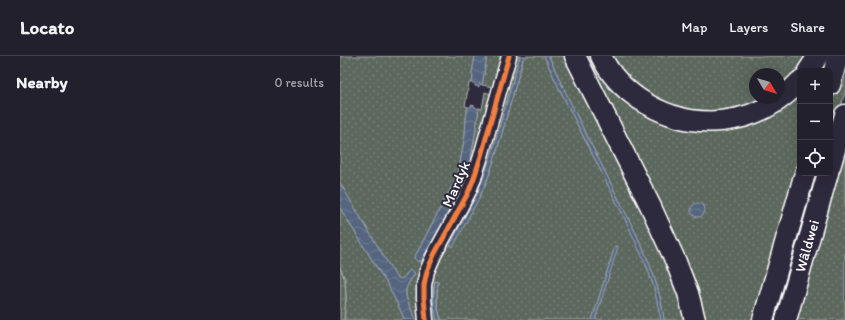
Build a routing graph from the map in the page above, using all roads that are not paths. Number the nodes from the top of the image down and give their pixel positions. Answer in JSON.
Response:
{"nodes":[{"id":1,"x":509,"y":56,"type":"edge"},
{"id":2,"x":575,"y":56,"type":"edge"},
{"id":3,"x":601,"y":56,"type":"edge"},
{"id":4,"x":818,"y":56,"type":"edge"},
{"id":5,"x":838,"y":56,"type":"edge"},
{"id":6,"x":810,"y":68,"type":"edge"},
{"id":7,"x":833,"y":74,"type":"edge"},
{"id":8,"x":797,"y":84,"type":"edge"},
{"id":9,"x":845,"y":115,"type":"edge"},
{"id":10,"x":833,"y":157,"type":"edge"},
{"id":11,"x":804,"y":176,"type":"edge"},
{"id":12,"x":827,"y":176,"type":"edge"},
{"id":13,"x":426,"y":320,"type":"edge"},
{"id":14,"x":695,"y":320,"type":"edge"},
{"id":15,"x":763,"y":320,"type":"edge"},
{"id":16,"x":786,"y":320,"type":"edge"}],
"edges":[{"from":1,"to":13,"type":"street","name":"Mardyk"},
{"from":2,"to":14,"type":"highway"},
{"from":3,"to":8,"type":"highway"},
{"from":4,"to":6,"type":"highway"},
{"from":5,"to":7,"type":"highway"},
{"from":9,"to":10,"type":"highway"},
{"from":11,"to":15,"type":"highway","name":"Wâldwei"},
{"from":12,"to":16,"type":"highway","name":"Wâldwei"}]}
